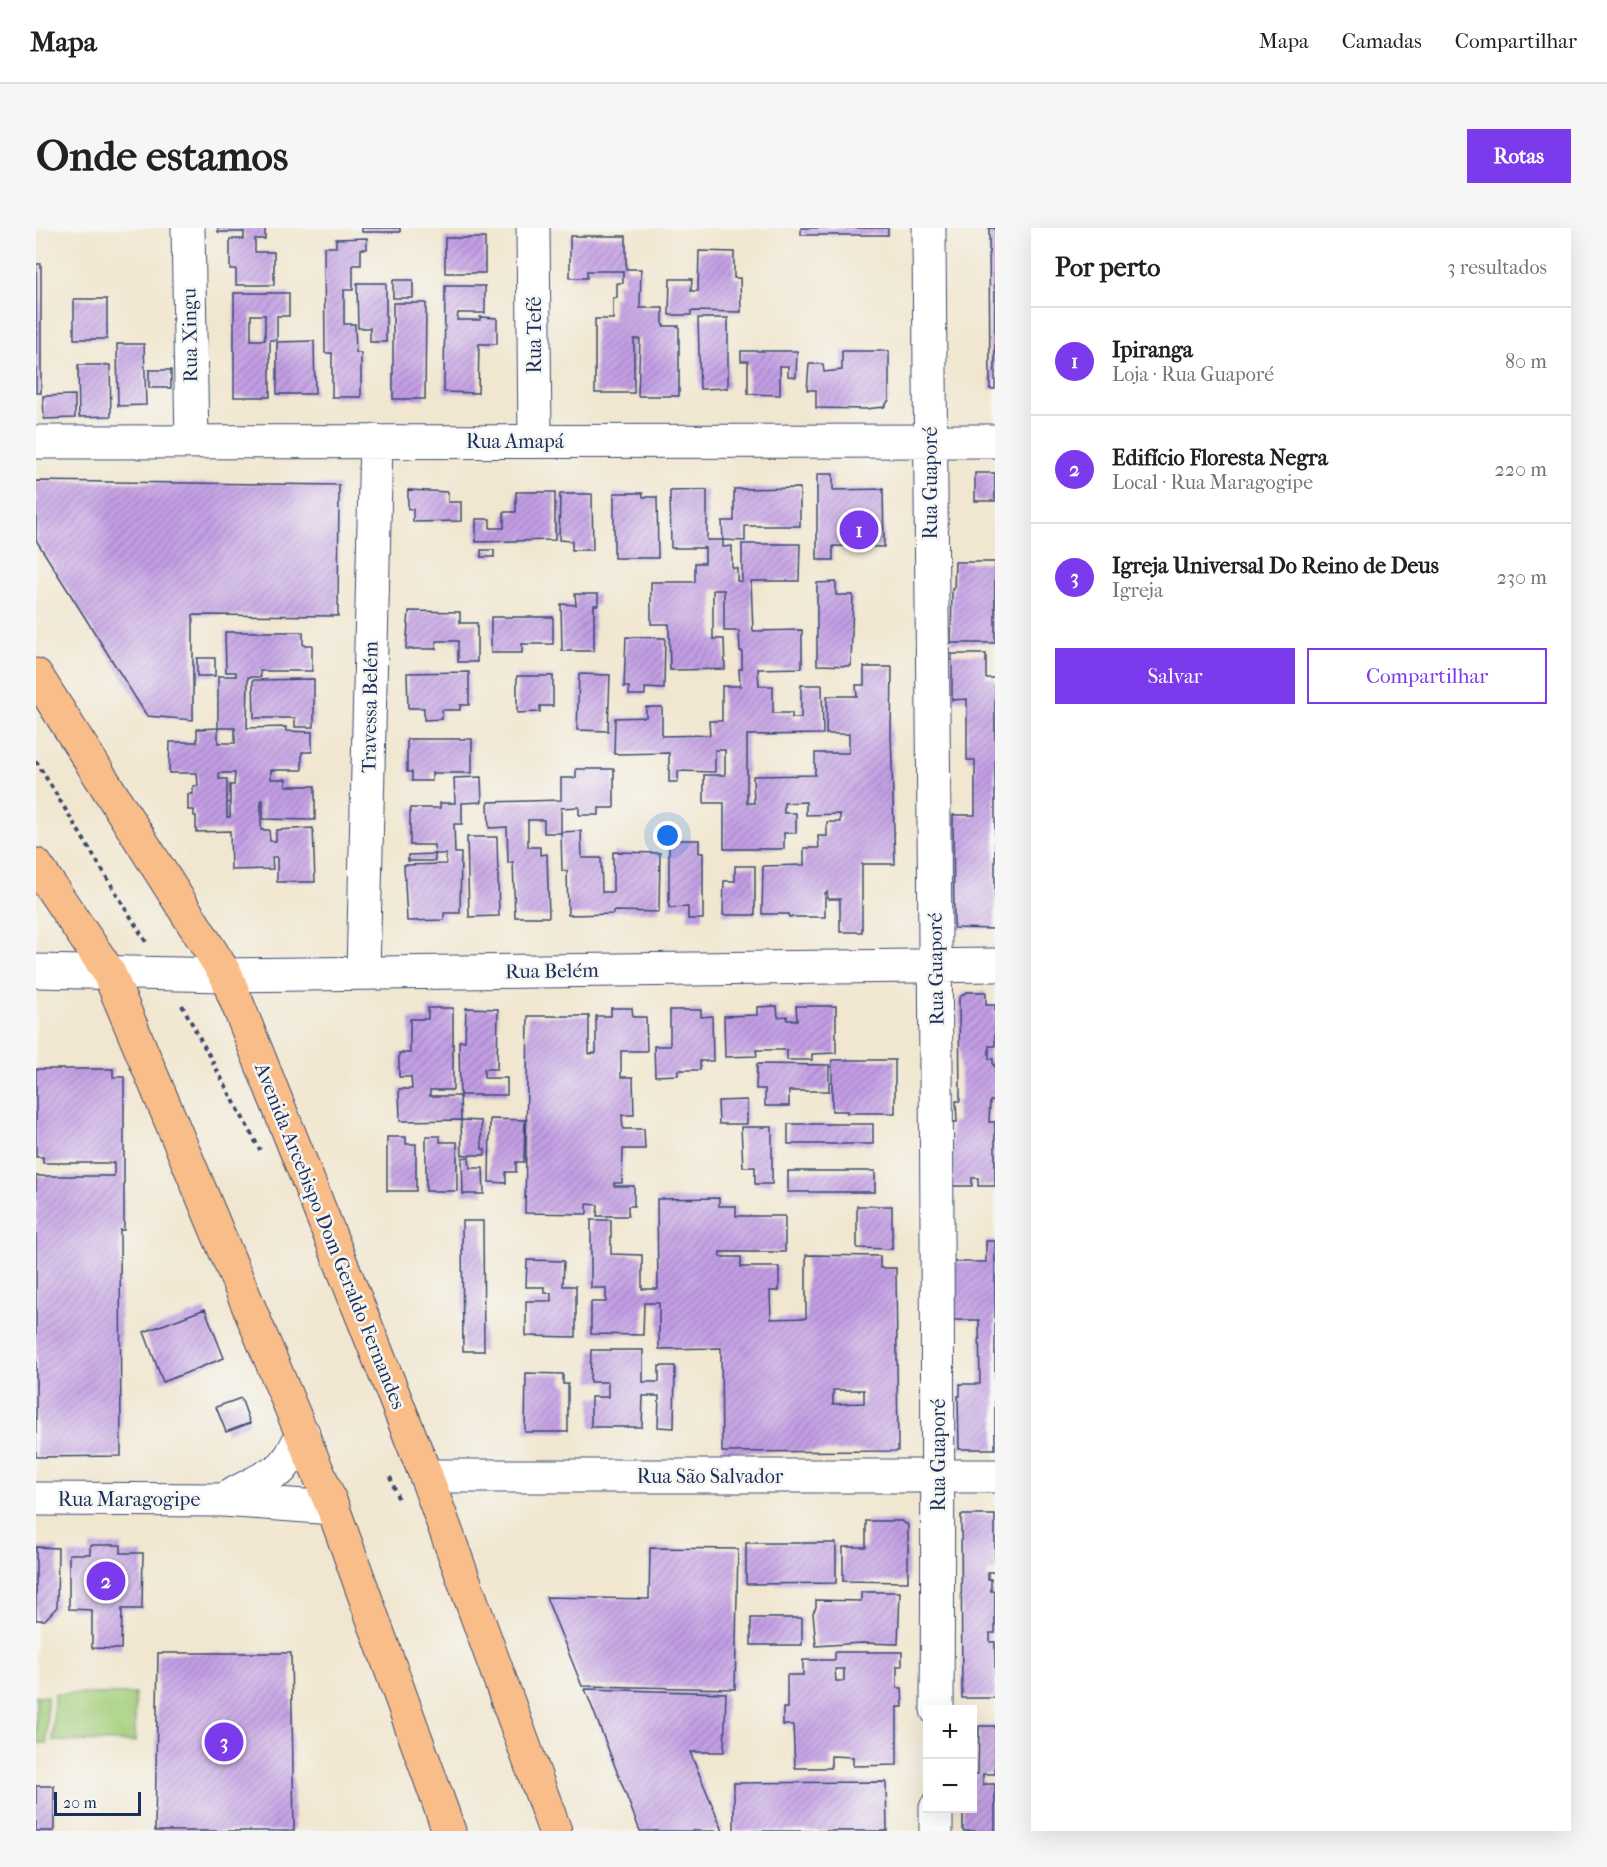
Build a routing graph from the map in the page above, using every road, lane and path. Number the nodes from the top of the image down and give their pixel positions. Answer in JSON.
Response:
{"nodes":[{"id":1,"x":188,"y":228,"type":"edge"},
{"id":2,"x":533,"y":228,"type":"edge"},
{"id":3,"x":928,"y":228,"type":"edge"},
{"id":4,"x":376,"y":441,"type":"junction"},
{"id":5,"x":535,"y":441,"type":"junction"},
{"id":6,"x":930,"y":441,"type":"junction"},
{"id":7,"x":995,"y":441,"type":"edge"},
{"id":8,"x":36,"y":442,"type":"edge"},
{"id":9,"x":192,"y":442,"type":"junction"},
{"id":10,"x":36,"y":675,"type":"edge"},
{"id":11,"x":36,"y":761,"type":"edge"},
{"id":12,"x":36,"y":865,"type":"edge"},
{"id":13,"x":995,"y":965,"type":"edge"},
{"id":14,"x":936,"y":966,"type":"junction"},
{"id":15,"x":36,"y":971,"type":"edge"},
{"id":16,"x":108,"y":971,"type":"junction"},
{"id":17,"x":165,"y":973,"type":"junction"},
{"id":18,"x":363,"y":973,"type":"junction"},
{"id":19,"x":226,"y":975,"type":"junction"},
{"id":20,"x":262,"y":1155,"type":"dead end"},
{"id":21,"x":303,"y":1433,"type":"junction"},
{"id":22,"x":387,"y":1469,"type":"dead end"},
{"id":23,"x":426,"y":1476,"type":"junction"},
{"id":24,"x":938,"y":1476,"type":"junction"},
{"id":25,"x":995,"y":1476,"type":"edge"},
{"id":26,"x":36,"y":1499,"type":"edge"},
{"id":27,"x":223,"y":1500,"type":"junction"},
{"id":28,"x":399,"y":1502,"type":"dead end"},
{"id":29,"x":333,"y":1508,"type":"junction"},
{"id":30,"x":937,"y":1705,"type":"edge"},
{"id":31,"x":936,"y":1813,"type":"edge"},
{"id":32,"x":449,"y":1831,"type":"edge"},
{"id":33,"x":555,"y":1831,"type":"edge"},
{"id":34,"x":936,"y":1831,"type":"edge"}],
"edges":[{"from":1,"to":9,"type":"street","name":"Rua Xingu"},
{"from":2,"to":5,"type":"street","name":"Rua Tefé"},
{"from":3,"to":6,"type":"street","name":"Rua Guaporé"},
{"from":4,"to":5,"type":"street","name":"Rua Amapá"},
{"from":4,"to":9,"type":"street","name":"Rua Amapá"},
{"from":4,"to":18,"type":"street","name":"Travessa Belém"},
{"from":5,"to":6,"type":"street","name":"Rua Amapá"},
{"from":6,"to":7,"type":"street","name":"Rua Amapá"},
{"from":6,"to":14,"type":"street","name":"Rua Guaporé"},
{"from":8,"to":9,"type":"street","name":"Rua Amapá"},
{"from":10,"to":19,"type":"main road","name":"Avenida Arcebispo Dom Geraldo Fernandes"},
{"from":11,"to":17,"type":"path"},
{"from":12,"to":16,"type":"main road"},
{"from":13,"to":14,"type":"street","name":"Rua Belém"},
{"from":14,"to":18,"type":"street","name":"Rua Belém"},
{"from":14,"to":24,"type":"street","name":"Rua Guaporé"},
{"from":15,"to":16,"type":"street","name":"Rua Belém"},
{"from":16,"to":17,"type":"street","name":"Rua Belém"},
{"from":16,"to":21,"type":"main road"},
{"from":17,"to":19,"type":"street","name":"Rua Belém"},
{"from":17,"to":20,"type":"path"},
{"from":18,"to":19,"type":"street","name":"Rua Belém"},
{"from":19,"to":23,"type":"main road","name":"Avenida Arcebispo Dom Geraldo Fernandes"},
{"from":21,"to":27,"type":"street","name":"Rua Maragogipe"},
{"from":21,"to":29,"type":"main road"},
{"from":22,"to":28,"type":"path"},
{"from":23,"to":24,"type":"street","name":"Rua São Salvador"},
{"from":23,"to":33,"type":"main road","name":"Avenida Arcebispo Dom Geraldo Fernandes"},
{"from":24,"to":25,"type":"street","name":"Rua São Salvador"},
{"from":24,"to":30,"type":"street","name":"Rua Guaporé"},
{"from":26,"to":27,"type":"street","name":"Rua Maragogipe"},
{"from":27,"to":29,"type":"street","name":"Rua Maragogipe"},
{"from":29,"to":32,"type":"main road"},
{"from":31,"to":34,"type":"street"}]}
